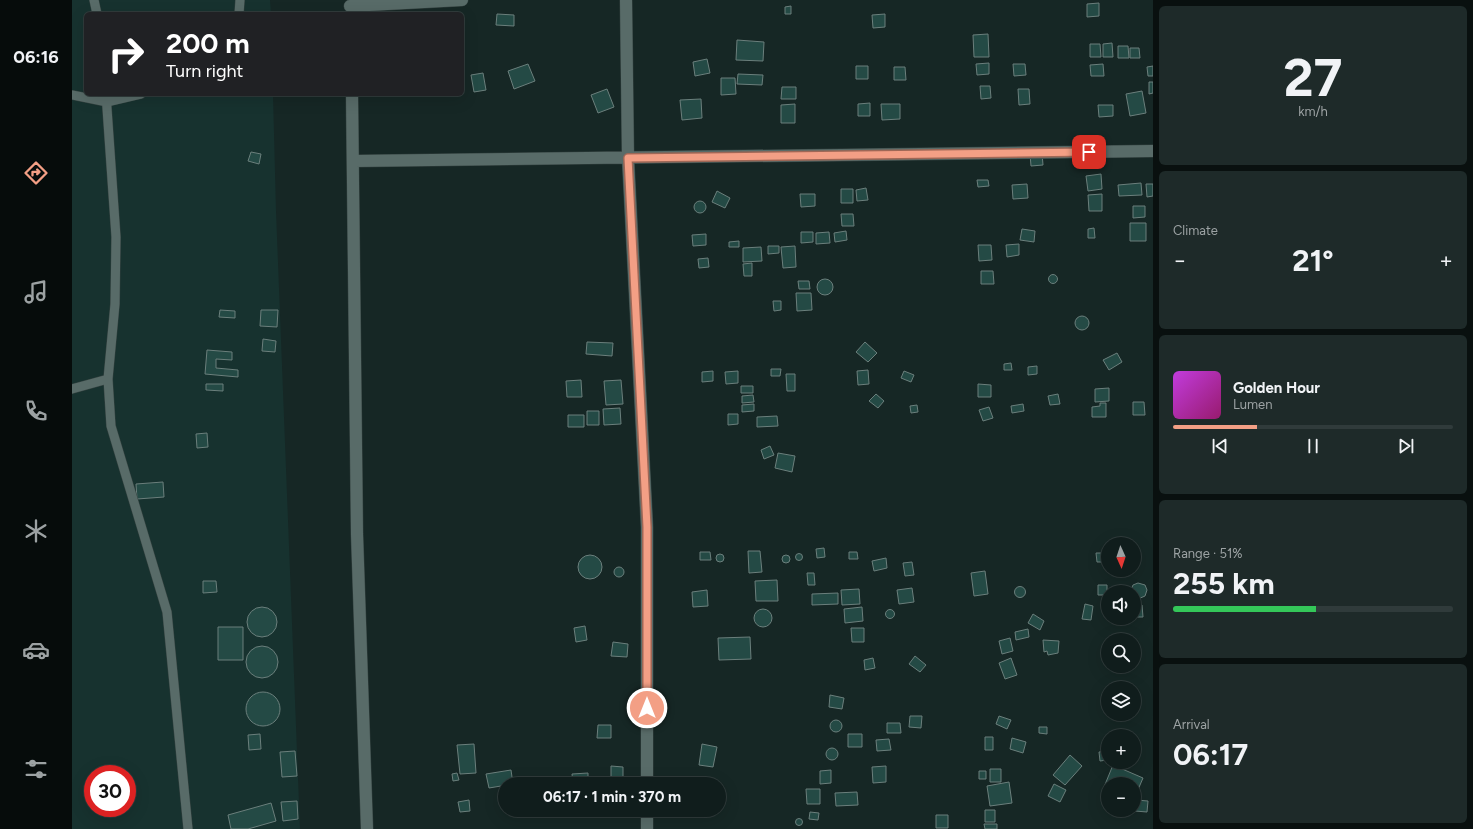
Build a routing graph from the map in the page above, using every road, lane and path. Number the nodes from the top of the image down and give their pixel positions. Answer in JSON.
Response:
{"nodes":[{"id":1,"x":94,"y":0,"type":"edge"},
{"id":2,"x":240,"y":0,"type":"edge"},
{"id":3,"x":462,"y":0,"type":"edge"},
{"id":4,"x":626,"y":0,"type":"edge"},
{"id":5,"x":350,"y":7,"type":"edge"},
{"id":6,"x":97,"y":12,"type":"edge"},
{"id":7,"x":239,"y":12,"type":"edge"},
{"id":8,"x":72,"y":95,"type":"edge"},
{"id":9,"x":124,"y":96,"type":"edge"},
{"id":10,"x":352,"y":96,"type":"edge"},
{"id":11,"x":106,"y":98,"type":"edge"},
{"id":12,"x":1153,"y":151,"type":"edge"},
{"id":13,"x":628,"y":158,"type":"junction"},
{"id":14,"x":354,"y":161,"type":"junction"},
{"id":15,"x":108,"y":379,"type":"junction"},
{"id":16,"x":72,"y":389,"type":"edge"},
{"id":17,"x":647,"y":777,"type":"edge"},
{"id":18,"x":647,"y":817,"type":"edge"},
{"id":19,"x":188,"y":829,"type":"edge"},
{"id":20,"x":367,"y":829,"type":"edge"},
{"id":21,"x":647,"y":829,"type":"edge"}],
"edges":[{"from":1,"to":6,"type":"lane"},
{"from":2,"to":7,"type":"lane"},
{"from":3,"to":5,"type":"street"},
{"from":4,"to":13,"type":"street"},
{"from":8,"to":11,"type":"lane"},
{"from":9,"to":11,"type":"lane"},
{"from":10,"to":14,"type":"street"},
{"from":11,"to":15,"type":"lane"},
{"from":12,"to":13,"type":"street"},
{"from":13,"to":14,"type":"street"},
{"from":13,"to":17,"type":"street"},
{"from":14,"to":20,"type":"street"},
{"from":15,"to":16,"type":"lane"},
{"from":15,"to":19,"type":"lane"},
{"from":18,"to":21,"type":"street"}]}
